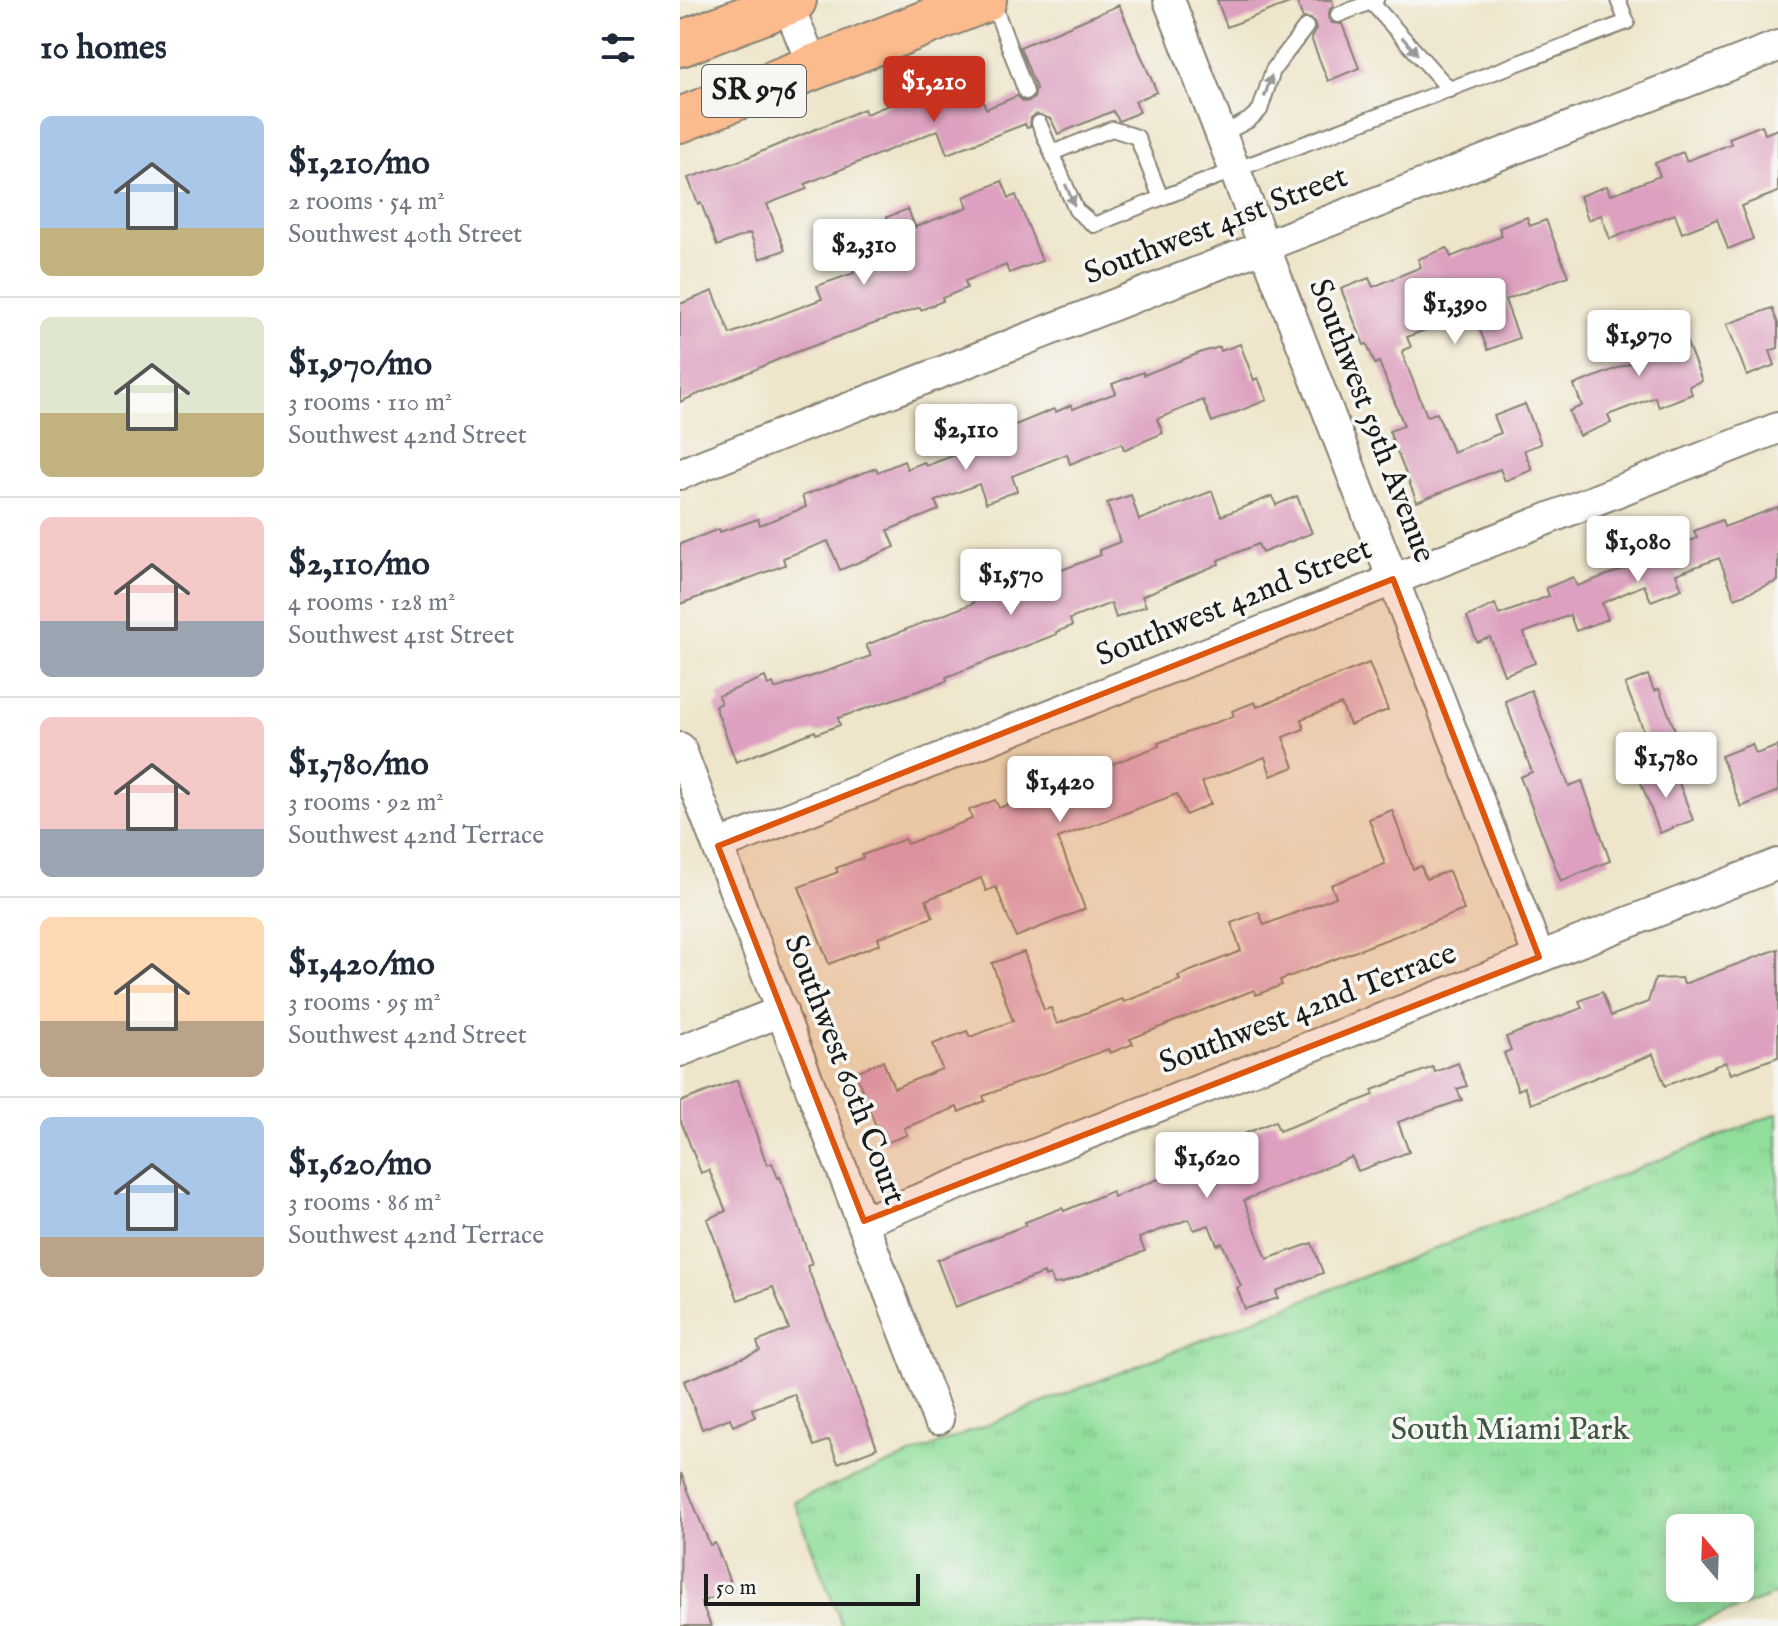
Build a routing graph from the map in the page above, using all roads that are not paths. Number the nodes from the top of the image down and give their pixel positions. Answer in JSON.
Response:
{"nodes":[{"id":1,"x":984,"y":0,"type":"edge"},
{"id":2,"x":992,"y":0,"type":"edge"},
{"id":3,"x":1169,"y":0,"type":"edge"},
{"id":4,"x":1618,"y":0,"type":"edge"},
{"id":5,"x":789,"y":1,"type":"edge"},
{"id":6,"x":1374,"y":1,"type":"edge"},
{"id":7,"x":1338,"y":15,"type":"dead end"},
{"id":8,"x":1306,"y":27,"type":"dead end"},
{"id":9,"x":680,"y":44,"type":"edge"},
{"id":10,"x":1778,"y":46,"type":"edge"},
{"id":11,"x":814,"y":68,"type":"junction"},
{"id":12,"x":1450,"y":90,"type":"junction"},
{"id":13,"x":1026,"y":92,"type":"dead end"},
{"id":14,"x":680,"y":120,"type":"edge"},
{"id":15,"x":1039,"y":123,"type":"dead end"},
{"id":16,"x":1221,"y":135,"type":"junction"},
{"id":17,"x":1052,"y":153,"type":"junction"},
{"id":18,"x":1236,"y":171,"type":"junction"},
{"id":19,"x":1161,"y":198,"type":"junction"},
{"id":20,"x":1265,"y":246,"type":"junction"},
{"id":21,"x":1778,"y":428,"type":"edge"},
{"id":22,"x":680,"y":474,"type":"edge"},
{"id":23,"x":1393,"y":579,"type":"junction"},
{"id":24,"x":680,"y":748,"type":"edge"},
{"id":25,"x":718,"y":846,"type":"junction"},
{"id":26,"x":1778,"y":864,"type":"edge"},
{"id":27,"x":1539,"y":957,"type":"junction"},
{"id":28,"x":782,"y":1011,"type":"junction"},
{"id":29,"x":680,"y":1051,"type":"edge"},
{"id":30,"x":864,"y":1221,"type":"junction"},
{"id":31,"x":938,"y":1419,"type":"dead end"}],
"edges":[{"from":1,"to":11,"type":"main road","number":"SR 976"},
{"from":2,"to":13,"type":"lane"},
{"from":3,"to":16,"type":"street","name":"Southwest 59th Avenue"},
{"from":4,"to":12,"type":"lane"},
{"from":5,"to":9,"type":"main road","number":"SR 976"},
{"from":5,"to":11,"type":"street"},
{"from":6,"to":7,"type":"lane"},
{"from":6,"to":12,"type":"lane","one_way":true},
{"from":16,"to":8,"type":"lane","one_way":true},
{"from":10,"to":20,"type":"street","name":"Southwest 41st Street"},
{"from":11,"to":14,"type":"main road","number":"SR 976"},
{"from":12,"to":18,"type":"lane"},
{"from":15,"to":17,"type":"lane"},
{"from":16,"to":18,"type":"street","name":"Southwest 59th Avenue"},
{"from":17,"to":19,"type":"lane"},
{"from":17,"to":19,"type":"lane","one_way":true},
{"from":18,"to":19,"type":"lane"},
{"from":18,"to":20,"type":"street","name":"Southwest 59th Avenue"},
{"from":20,"to":22,"type":"street","name":"Southwest 41st Street"},
{"from":20,"to":23,"type":"street","name":"Southwest 59th Avenue"},
{"from":21,"to":23,"type":"street","name":"Southwest 42nd Street"},
{"from":23,"to":25,"type":"street","name":"Southwest 42nd Street"},
{"from":23,"to":27,"type":"street","name":"Southwest 59th Avenue"},
{"from":24,"to":25,"type":"street","name":"Southwest 60th Court"},
{"from":25,"to":28,"type":"street","name":"Southwest 60th Court"},
{"from":26,"to":27,"type":"street","name":"Southwest 42nd Terrace"},
{"from":27,"to":30,"type":"street","name":"Southwest 42nd Terrace"},
{"from":28,"to":29,"type":"street"},
{"from":28,"to":30,"type":"street","name":"Southwest 60th Court"},
{"from":30,"to":31,"type":"street","name":"Southwest 60th Court"}]}
